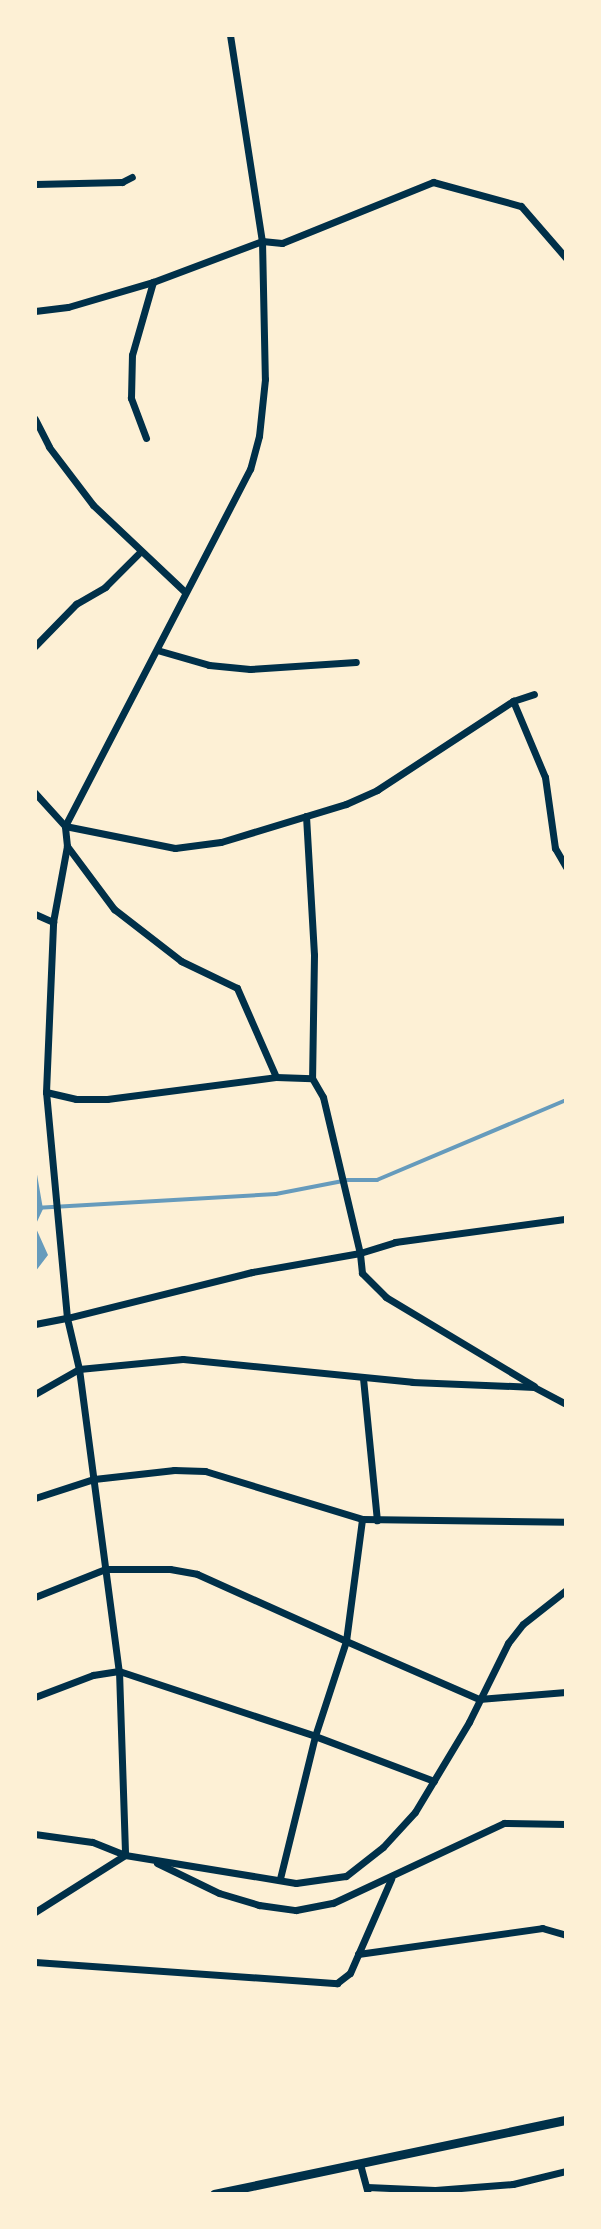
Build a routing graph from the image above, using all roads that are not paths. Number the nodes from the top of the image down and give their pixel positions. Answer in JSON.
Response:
{"nodes":[{"id":1,"x":230,"y":35,"type":"edge"},
{"id":2,"x":132,"y":177,"type":"dead end"},
{"id":3,"x":35,"y":184,"type":"edge"},
{"id":4,"x":262,"y":241,"type":"junction"},
{"id":5,"x":566,"y":258,"type":"edge"},
{"id":6,"x":153,"y":282,"type":"junction"},
{"id":7,"x":35,"y":311,"type":"edge"},
{"id":8,"x":35,"y":419,"type":"edge"},
{"id":9,"x":146,"y":438,"type":"dead end"},
{"id":10,"x":140,"y":552,"type":"junction"},
{"id":11,"x":184,"y":591,"type":"junction"},
{"id":12,"x":35,"y":646,"type":"edge"},
{"id":13,"x":157,"y":650,"type":"junction"},
{"id":14,"x":356,"y":662,"type":"dead end"},
{"id":15,"x":534,"y":694,"type":"dead end"},
{"id":16,"x":513,"y":701,"type":"junction"},
{"id":17,"x":35,"y":793,"type":"edge"},
{"id":18,"x":306,"y":816,"type":"junction"},
{"id":19,"x":65,"y":826,"type":"junction"},
{"id":20,"x":67,"y":846,"type":"junction"},
{"id":21,"x":566,"y":867,"type":"edge"},
{"id":22,"x":35,"y":914,"type":"edge"},
{"id":23,"x":53,"y":922,"type":"junction"},
{"id":24,"x":276,"y":1077,"type":"junction"},
{"id":25,"x":312,"y":1078,"type":"junction"},
{"id":26,"x":46,"y":1092,"type":"junction"},
{"id":27,"x":566,"y":1219,"type":"edge"},
{"id":28,"x":360,"y":1253,"type":"junction"},
{"id":29,"x":67,"y":1318,"type":"junction"},
{"id":30,"x":35,"y":1324,"type":"edge"},
{"id":31,"x":79,"y":1369,"type":"junction"},
{"id":32,"x":363,"y":1378,"type":"junction"},
{"id":33,"x":534,"y":1387,"type":"junction"},
{"id":34,"x":35,"y":1394,"type":"edge"},
{"id":35,"x":566,"y":1404,"type":"edge"},
{"id":36,"x":94,"y":1479,"type":"junction"},
{"id":37,"x":35,"y":1498,"type":"edge"},
{"id":38,"x":362,"y":1519,"type":"junction"},
{"id":39,"x":377,"y":1520,"type":"junction"},
{"id":40,"x":566,"y":1522,"type":"edge"},
{"id":41,"x":105,"y":1569,"type":"junction"},
{"id":42,"x":566,"y":1590,"type":"edge"},
{"id":43,"x":35,"y":1597,"type":"edge"},
{"id":44,"x":346,"y":1641,"type":"junction"},
{"id":45,"x":119,"y":1671,"type":"junction"},
{"id":46,"x":566,"y":1692,"type":"edge"},
{"id":47,"x":35,"y":1697,"type":"edge"},
{"id":48,"x":479,"y":1699,"type":"junction"},
{"id":49,"x":315,"y":1736,"type":"junction"},
{"id":50,"x":434,"y":1781,"type":"junction"},
{"id":51,"x":566,"y":1824,"type":"edge"},
{"id":52,"x":35,"y":1834,"type":"edge"},
{"id":53,"x":125,"y":1855,"type":"junction"},
{"id":54,"x":152,"y":1861,"type":"junction"},
{"id":55,"x":391,"y":1878,"type":"junction"},
{"id":56,"x":280,"y":1879,"type":"junction"},
{"id":57,"x":35,"y":1912,"type":"edge"},
{"id":58,"x":566,"y":1935,"type":"edge"},
{"id":59,"x":358,"y":1954,"type":"junction"},
{"id":60,"x":35,"y":1962,"type":"edge"},
{"id":61,"x":566,"y":2120,"type":"edge"},
{"id":62,"x":360,"y":2164,"type":"junction"},
{"id":63,"x":566,"y":2171,"type":"edge"},
{"id":64,"x":367,"y":2191,"type":"edge"},
{"id":65,"x":214,"y":2194,"type":"edge"}],
"edges":[{"from":1,"to":4,"type":"street"},
{"from":2,"to":3,"type":"street"},
{"from":4,"to":5,"type":"street"},
{"from":4,"to":6,"type":"street"},
{"from":4,"to":11,"type":"street"},
{"from":6,"to":7,"type":"street"},
{"from":6,"to":9,"type":"street"},
{"from":8,"to":10,"type":"street"},
{"from":10,"to":11,"type":"street"},
{"from":10,"to":12,"type":"street"},
{"from":11,"to":13,"type":"street"},
{"from":13,"to":14,"type":"street"},
{"from":13,"to":19,"type":"street"},
{"from":15,"to":16,"type":"street"},
{"from":16,"to":18,"type":"street"},
{"from":16,"to":21,"type":"street"},
{"from":17,"to":19,"type":"street"},
{"from":18,"to":19,"type":"street"},
{"from":18,"to":25,"type":"street"},
{"from":19,"to":20,"type":"street"},
{"from":20,"to":23,"type":"street"},
{"from":20,"to":24,"type":"street"},
{"from":22,"to":23,"type":"street"},
{"from":23,"to":26,"type":"street"},
{"from":24,"to":25,"type":"street"},
{"from":24,"to":26,"type":"street"},
{"from":25,"to":28,"type":"street"},
{"from":26,"to":29,"type":"street"},
{"from":27,"to":28,"type":"street"},
{"from":28,"to":29,"type":"street"},
{"from":28,"to":33,"type":"street"},
{"from":29,"to":30,"type":"street"},
{"from":29,"to":31,"type":"street"},
{"from":31,"to":32,"type":"street"},
{"from":31,"to":34,"type":"street"},
{"from":31,"to":36,"type":"street"},
{"from":32,"to":33,"type":"street"},
{"from":32,"to":39,"type":"street"},
{"from":33,"to":35,"type":"street"},
{"from":36,"to":37,"type":"street"},
{"from":36,"to":38,"type":"street"},
{"from":36,"to":41,"type":"street"},
{"from":38,"to":39,"type":"street"},
{"from":38,"to":44,"type":"street"},
{"from":39,"to":40,"type":"street"},
{"from":41,"to":43,"type":"street"},
{"from":41,"to":44,"type":"street"},
{"from":41,"to":45,"type":"street"},
{"from":42,"to":48,"type":"street"},
{"from":44,"to":48,"type":"street"},
{"from":44,"to":49,"type":"street"},
{"from":45,"to":47,"type":"street"},
{"from":45,"to":49,"type":"street"},
{"from":45,"to":53,"type":"street"},
{"from":46,"to":48,"type":"street"},
{"from":48,"to":50,"type":"street"},
{"from":49,"to":50,"type":"street"},
{"from":49,"to":56,"type":"street"},
{"from":50,"to":56,"type":"street"},
{"from":51,"to":55,"type":"street"},
{"from":52,"to":53,"type":"street"},
{"from":53,"to":54,"type":"street"},
{"from":53,"to":57,"type":"street"},
{"from":54,"to":55,"type":"street"},
{"from":54,"to":56,"type":"street"},
{"from":55,"to":59,"type":"street"},
{"from":58,"to":59,"type":"street"},
{"from":59,"to":60,"type":"street"},
{"from":61,"to":62,"type":"street"},
{"from":62,"to":64,"type":"street"},
{"from":62,"to":65,"type":"street"},
{"from":63,"to":64,"type":"street"}]}
